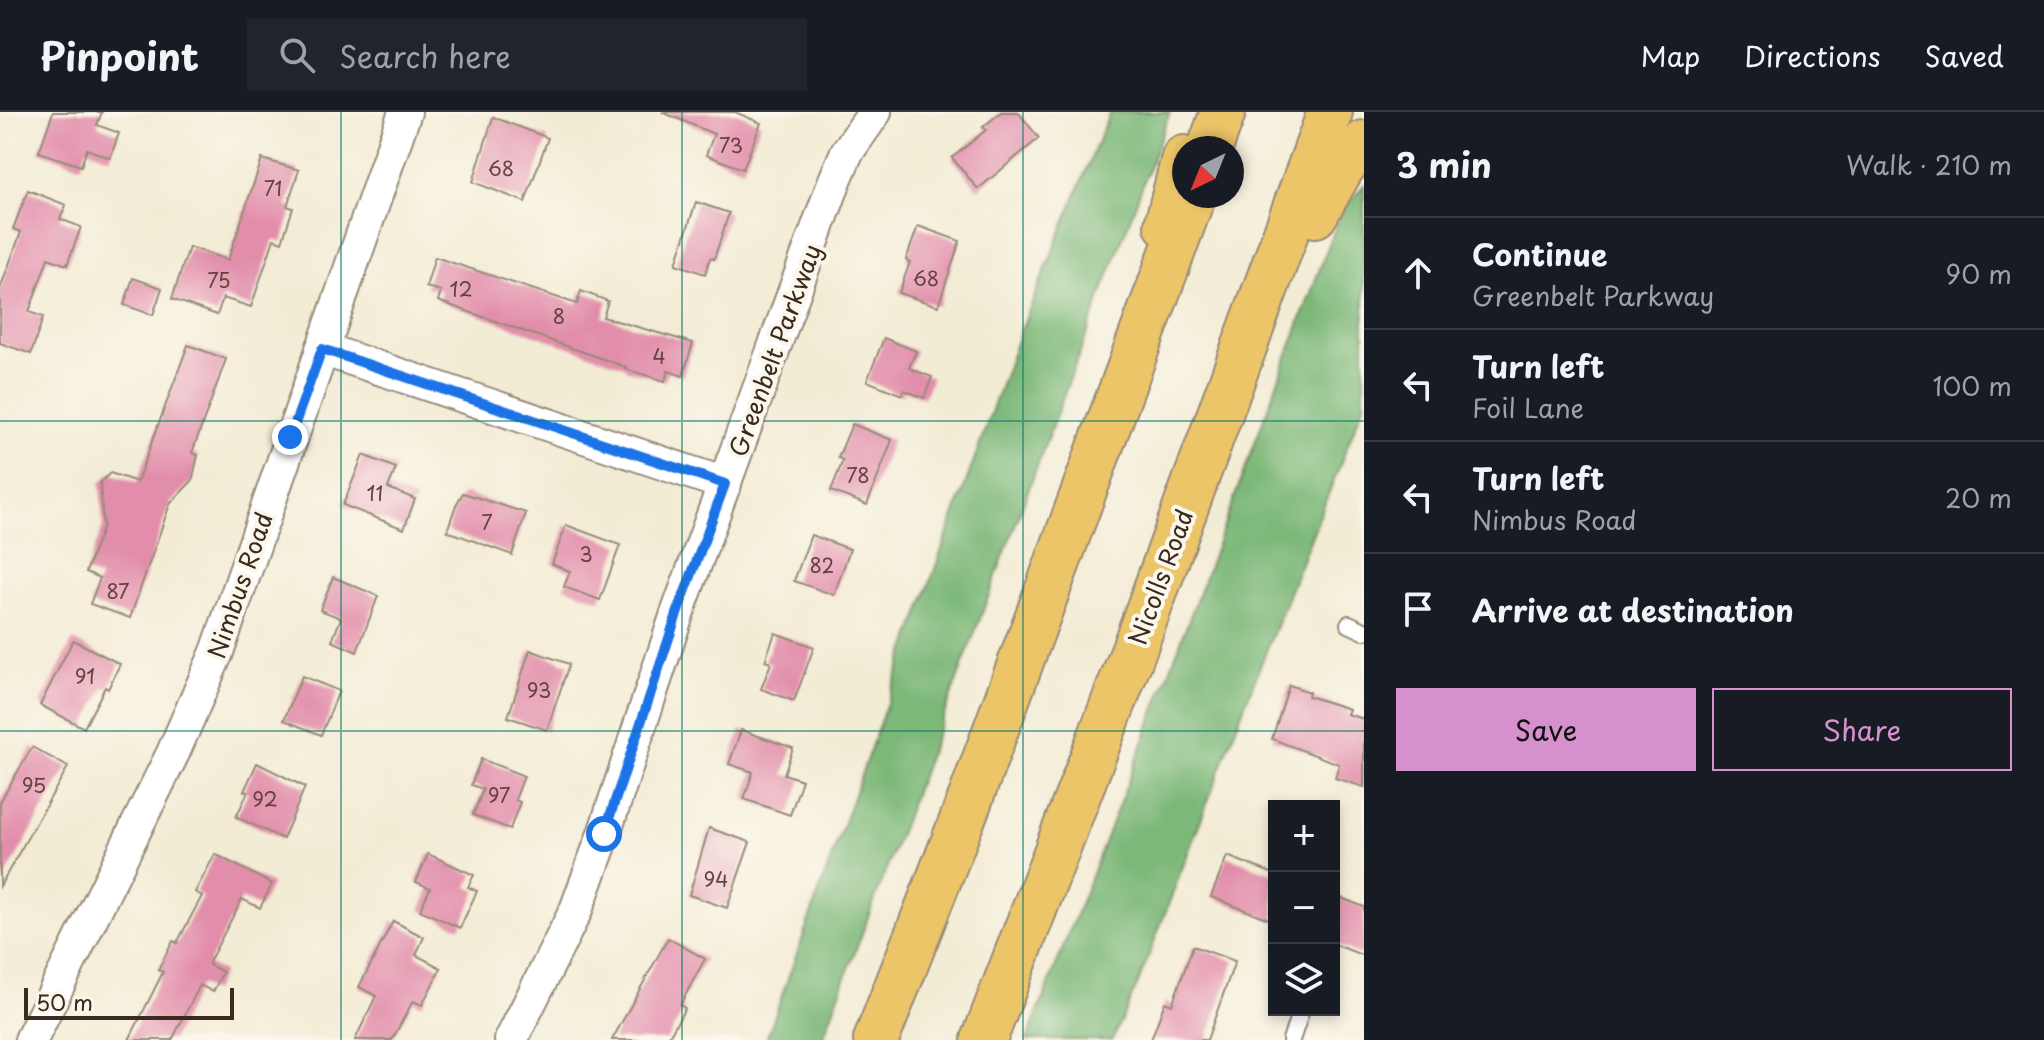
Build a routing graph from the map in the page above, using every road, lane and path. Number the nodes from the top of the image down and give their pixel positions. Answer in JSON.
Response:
{"nodes":[{"id":1,"x":405,"y":112,"type":"edge"},
{"id":2,"x":875,"y":112,"type":"edge"},
{"id":3,"x":1191,"y":112,"type":"edge"},
{"id":4,"x":1223,"y":112,"type":"edge"},
{"id":5,"x":1330,"y":112,"type":"edge"},
{"id":6,"x":1190,"y":136,"type":"edge"},
{"id":7,"x":1214,"y":136,"type":"edge"},
{"id":8,"x":1364,"y":143,"type":"edge"},
{"id":9,"x":1172,"y":201,"type":"edge"},
{"id":10,"x":1188,"y":208,"type":"edge"},
{"id":11,"x":1147,"y":316,"type":"junction"},
{"id":12,"x":1252,"y":325,"type":"junction"},
{"id":13,"x":322,"y":349,"type":"junction"},
{"id":14,"x":725,"y":484,"type":"junction"},
{"id":15,"x":1299,"y":1016,"type":"edge"},
{"id":16,"x":31,"y":1040,"type":"edge"},
{"id":17,"x":511,"y":1040,"type":"edge"},
{"id":18,"x":876,"y":1040,"type":"edge"},
{"id":19,"x":984,"y":1040,"type":"edge"},
{"id":20,"x":1291,"y":1040,"type":"edge"}],
"edges":[{"from":1,"to":13,"type":"street","name":"Nimbus Road"},
{"from":2,"to":14,"type":"street","name":"Greenbelt Parkway"},
{"from":3,"to":6,"type":"highway"},
{"from":4,"to":7,"type":"highway"},
{"from":5,"to":12,"type":"highway","name":"Nicolls Road"},
{"from":8,"to":12,"type":"highway"},
{"from":9,"to":11,"type":"highway"},
{"from":10,"to":11,"type":"highway"},
{"from":11,"to":18,"type":"highway"},
{"from":12,"to":19,"type":"highway","name":"Nicolls Road"},
{"from":13,"to":14,"type":"street"},
{"from":13,"to":16,"type":"street","name":"Nimbus Road"},
{"from":14,"to":17,"type":"street","name":"Greenbelt Parkway"},
{"from":15,"to":20,"type":"lane"}]}
